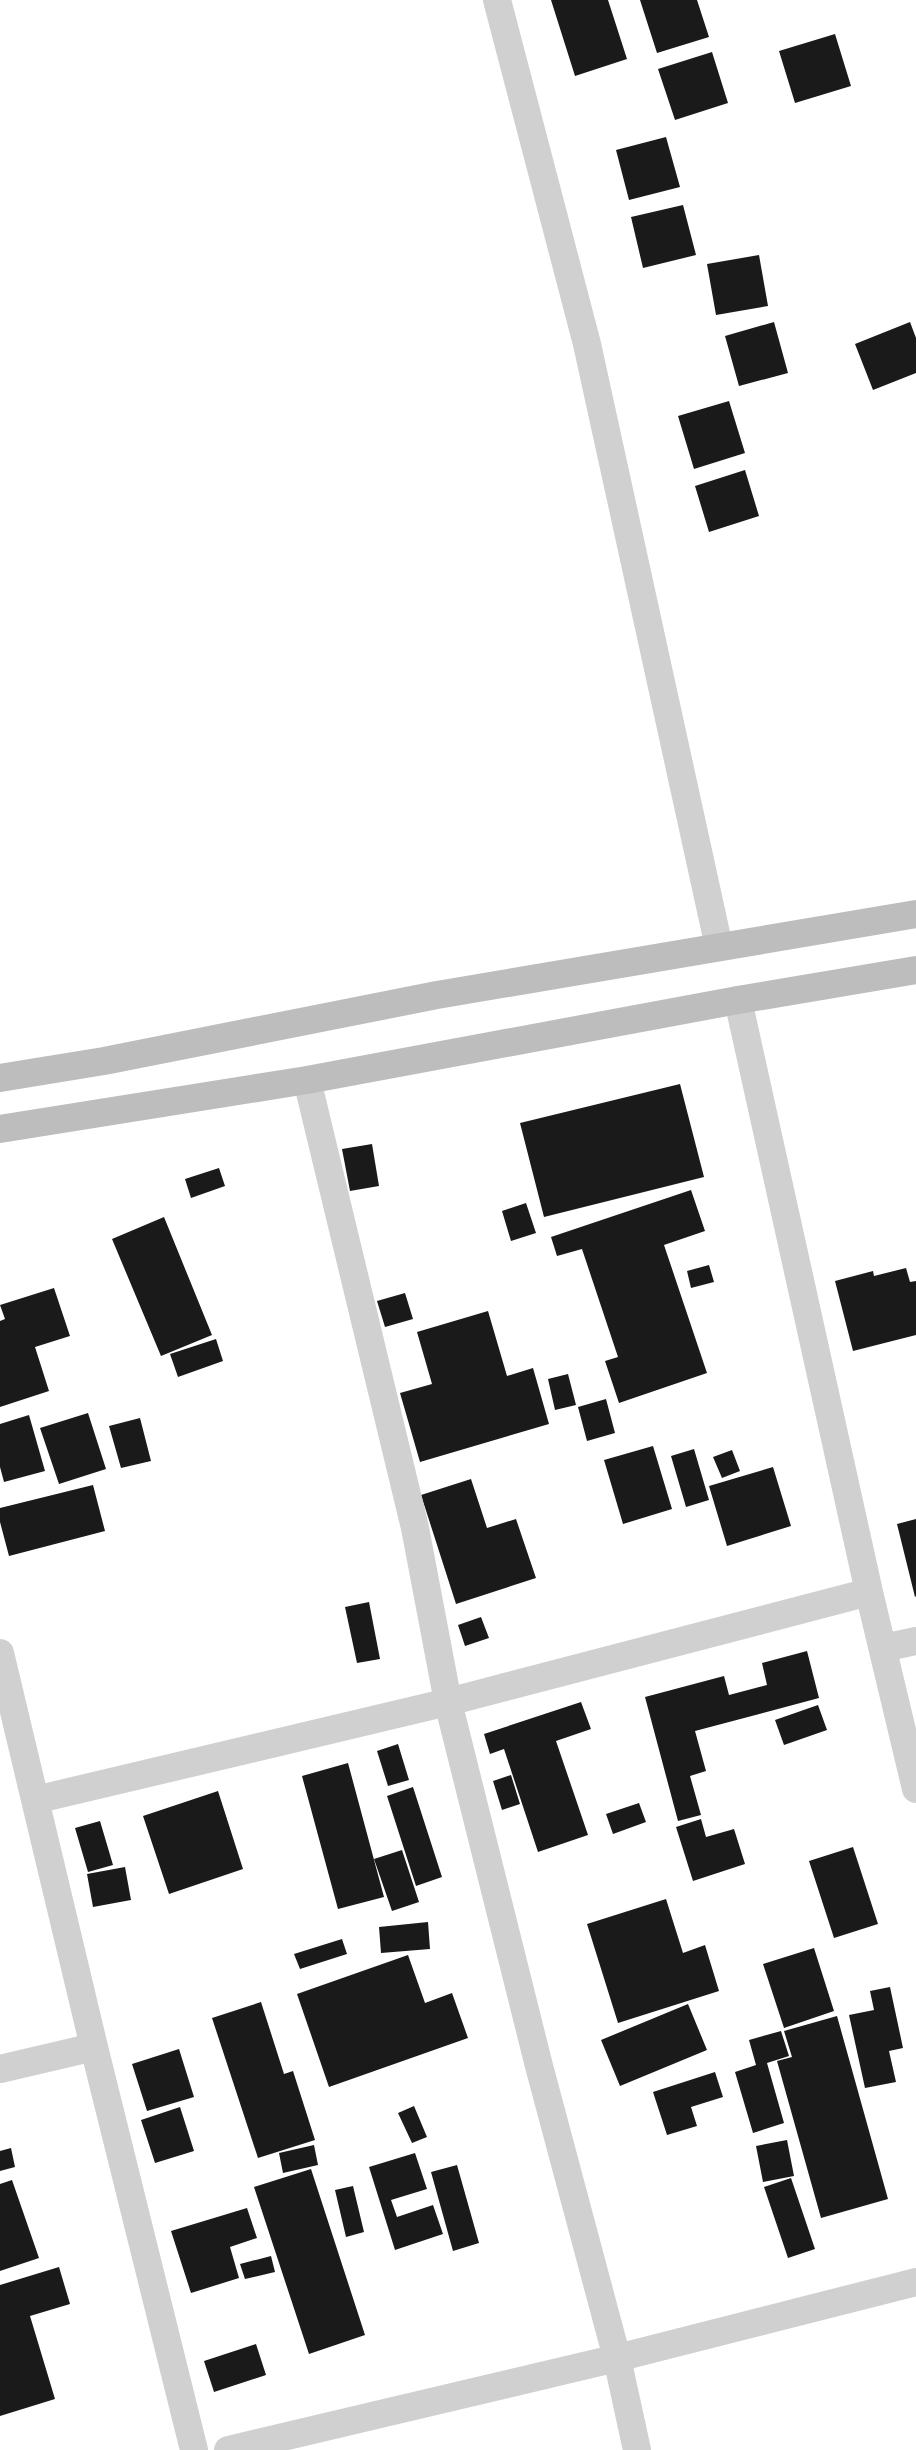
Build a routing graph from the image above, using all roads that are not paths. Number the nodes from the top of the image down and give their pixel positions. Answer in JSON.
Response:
{"nodes":[{"id":1,"x":498,"y":0,"type":"edge"},
{"id":2,"x":916,"y":914,"type":"edge"},
{"id":3,"x":720,"y":947,"type":"junction"},
{"id":4,"x":916,"y":970,"type":"edge"},
{"id":5,"x":738,"y":1000,"type":"junction"},
{"id":6,"x":0,"y":1078,"type":"edge"},
{"id":7,"x":307,"y":1080,"type":"junction"},
{"id":8,"x":0,"y":1129,"type":"edge"},
{"id":9,"x":869,"y":1592,"type":"junction"},
{"id":10,"x":916,"y":1641,"type":"edge"},
{"id":11,"x":883,"y":1648,"type":"junction"},
{"id":12,"x":0,"y":1653,"type":"edge"},
{"id":13,"x":448,"y":1702,"type":"junction"},
{"id":14,"x":8,"y":1731,"type":"edge"},
{"id":15,"x":916,"y":1789,"type":"edge"},
{"id":16,"x":35,"y":1800,"type":"junction"},
{"id":17,"x":94,"y":2047,"type":"junction"},
{"id":18,"x":0,"y":2069,"type":"edge"},
{"id":19,"x":916,"y":2282,"type":"edge"},
{"id":20,"x":617,"y":2358,"type":"junction"},
{"id":21,"x":194,"y":2450,"type":"edge"},
{"id":22,"x":228,"y":2450,"type":"edge"},
{"id":23,"x":637,"y":2450,"type":"edge"}],
"edges":[{"from":1,"to":3,"type":"street"},
{"from":2,"to":3,"type":"street"},
{"from":3,"to":6,"type":"street"},
{"from":4,"to":5,"type":"street"},
{"from":5,"to":7,"type":"street"},
{"from":5,"to":9,"type":"street"},
{"from":7,"to":8,"type":"street"},
{"from":7,"to":13,"type":"street"},
{"from":9,"to":11,"type":"street"},
{"from":9,"to":13,"type":"street"},
{"from":10,"to":11,"type":"street"},
{"from":11,"to":15,"type":"street"},
{"from":12,"to":14,"type":"street"},
{"from":13,"to":16,"type":"street"},
{"from":13,"to":20,"type":"street"},
{"from":14,"to":16,"type":"street"},
{"from":16,"to":17,"type":"street"},
{"from":17,"to":18,"type":"street"},
{"from":17,"to":21,"type":"street"},
{"from":19,"to":20,"type":"street"},
{"from":20,"to":22,"type":"street"},
{"from":20,"to":23,"type":"street"}]}
